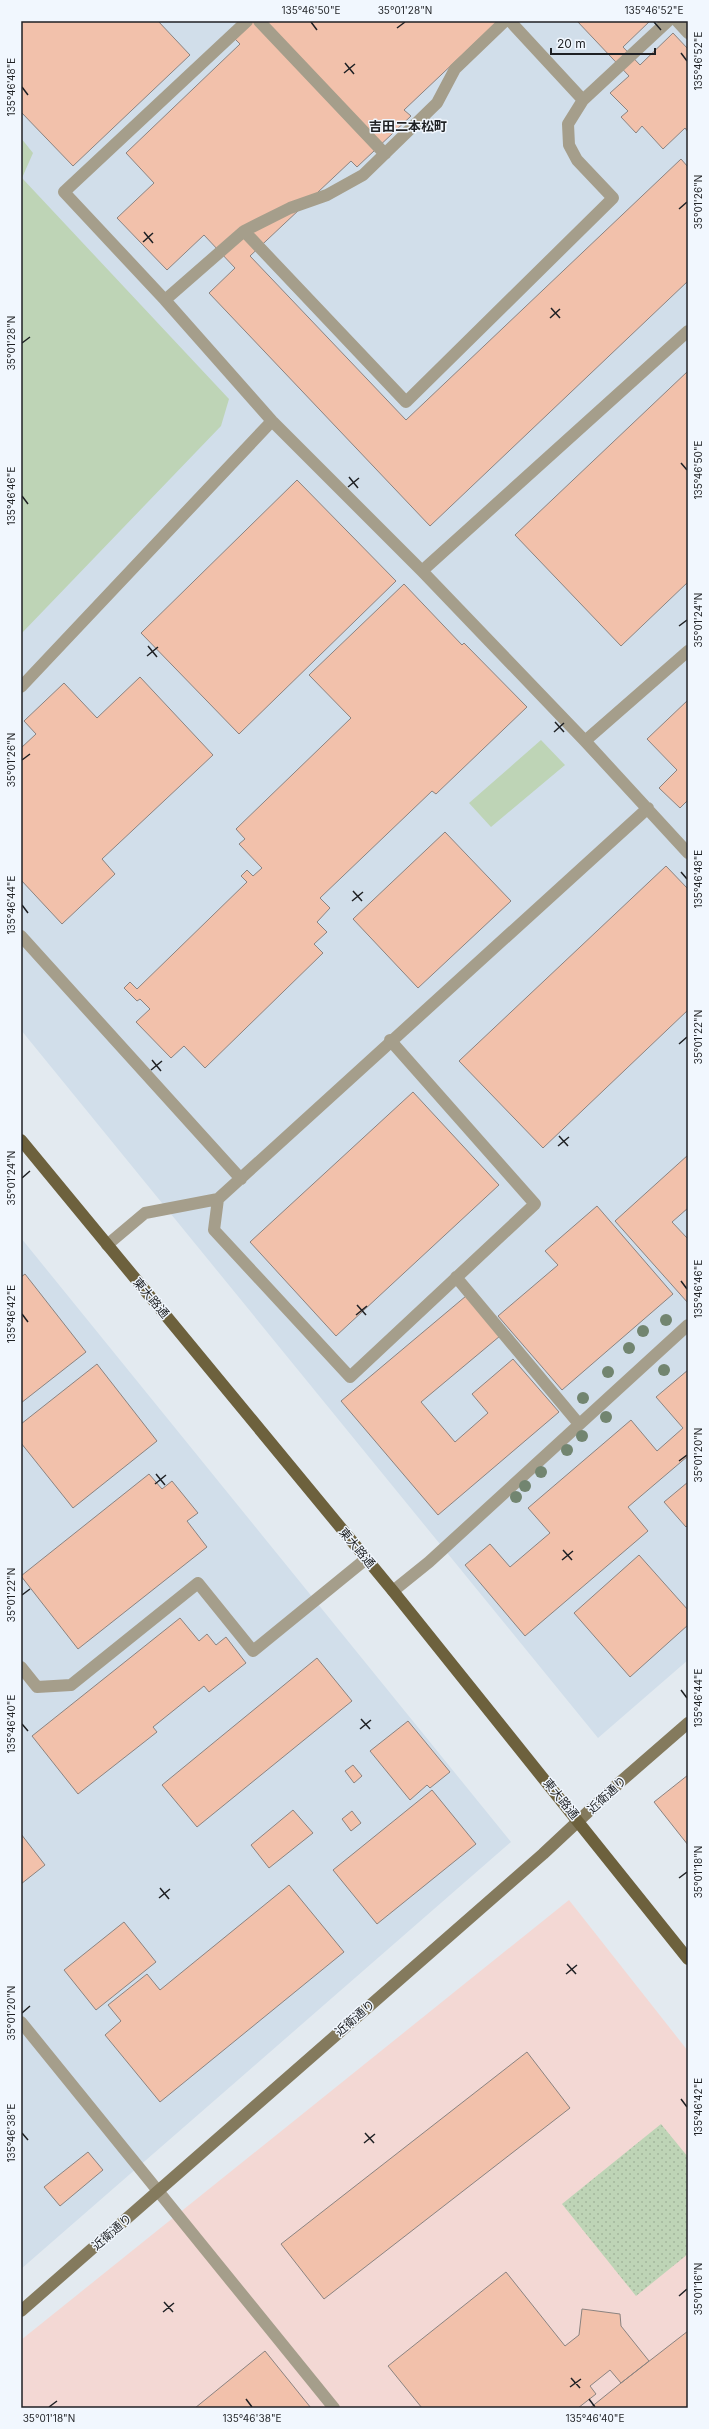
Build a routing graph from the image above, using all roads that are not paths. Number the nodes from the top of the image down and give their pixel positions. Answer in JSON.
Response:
{"nodes":[{"id":1,"x":247,"y":21,"type":"edge"},
{"id":2,"x":259,"y":21,"type":"edge"},
{"id":3,"x":505,"y":21,"type":"edge"},
{"id":4,"x":510,"y":21,"type":"edge"},
{"id":5,"x":668,"y":21,"type":"edge"},
{"id":6,"x":677,"y":21,"type":"edge"},
{"id":7,"x":688,"y":33,"type":"edge"},
{"id":8,"x":584,"y":100,"type":"junction"},
{"id":9,"x":385,"y":154,"type":"junction"},
{"id":10,"x":244,"y":232,"type":"junction"},
{"id":11,"x":165,"y":300,"type":"junction"},
{"id":12,"x":688,"y":331,"type":"edge"},
{"id":13,"x":272,"y":422,"type":"junction"},
{"id":14,"x":422,"y":571,"type":"junction"},
{"id":15,"x":688,"y":651,"type":"edge"},
{"id":16,"x":21,"y":687,"type":"edge"},
{"id":17,"x":585,"y":741,"type":"junction"},
{"id":18,"x":648,"y":808,"type":"junction"},
{"id":19,"x":688,"y":853,"type":"edge"},
{"id":20,"x":21,"y":936,"type":"edge"},
{"id":21,"x":390,"y":1040,"type":"junction"},
{"id":22,"x":21,"y":1140,"type":"edge"},
{"id":23,"x":241,"y":1179,"type":"junction"},
{"id":24,"x":218,"y":1199,"type":"junction"},
{"id":25,"x":107,"y":1246,"type":"junction"},
{"id":26,"x":456,"y":1277,"type":"junction"},
{"id":27,"x":688,"y":1325,"type":"edge"},
{"id":28,"x":579,"y":1424,"type":"junction"},
{"id":29,"x":366,"y":1559,"type":"junction"},
{"id":30,"x":393,"y":1592,"type":"junction"},
{"id":31,"x":21,"y":1667,"type":"edge"},
{"id":32,"x":688,"y":1723,"type":"edge"},
{"id":33,"x":579,"y":1821,"type":"junction"},
{"id":34,"x":688,"y":1959,"type":"edge"},
{"id":35,"x":21,"y":2022,"type":"edge"},
{"id":36,"x":157,"y":2192,"type":"junction"},
{"id":37,"x":21,"y":2311,"type":"edge"},
{"id":38,"x":334,"y":2408,"type":"edge"}],
"edges":[{"from":1,"to":11,"type":"lane"},
{"from":2,"to":9,"type":"lane"},
{"from":3,"to":9,"type":"lane"},
{"from":4,"to":8,"type":"lane"},
{"from":5,"to":8,"type":"lane"},
{"from":6,"to":7,"type":"lane"},
{"from":8,"to":10,"type":"lane"},
{"from":9,"to":10,"type":"lane"},
{"from":10,"to":11,"type":"lane"},
{"from":11,"to":13,"type":"lane"},
{"from":12,"to":14,"type":"lane"},
{"from":13,"to":14,"type":"lane"},
{"from":13,"to":16,"type":"lane"},
{"from":14,"to":17,"type":"lane"},
{"from":15,"to":17,"type":"lane"},
{"from":17,"to":18,"type":"lane"},
{"from":18,"to":19,"type":"lane"},
{"from":18,"to":21,"type":"lane"},
{"from":20,"to":23,"type":"lane"},
{"from":21,"to":23,"type":"lane"},
{"from":21,"to":26,"type":"lane"},
{"from":22,"to":25,"type":"main road","name":"東大路通"},
{"from":23,"to":24,"type":"lane"},
{"from":24,"to":25,"type":"lane"},
{"from":24,"to":26,"type":"lane"},
{"from":25,"to":29,"type":"main road","name":"東大路通"},
{"from":26,"to":28,"type":"lane"},
{"from":27,"to":28,"type":"lane"},
{"from":28,"to":30,"type":"lane"},
{"from":29,"to":30,"type":"main road","name":"東大路通"},
{"from":29,"to":31,"type":"lane"},
{"from":30,"to":33,"type":"main road","name":"東大路通"},
{"from":32,"to":33,"type":"street","name":"近衛通り"},
{"from":33,"to":34,"type":"main road","name":"東大路通"},
{"from":33,"to":36,"type":"street","name":"近衛通り"},
{"from":35,"to":36,"type":"lane"},
{"from":36,"to":37,"type":"street","name":"近衛通り"},
{"from":36,"to":38,"type":"lane"}]}
